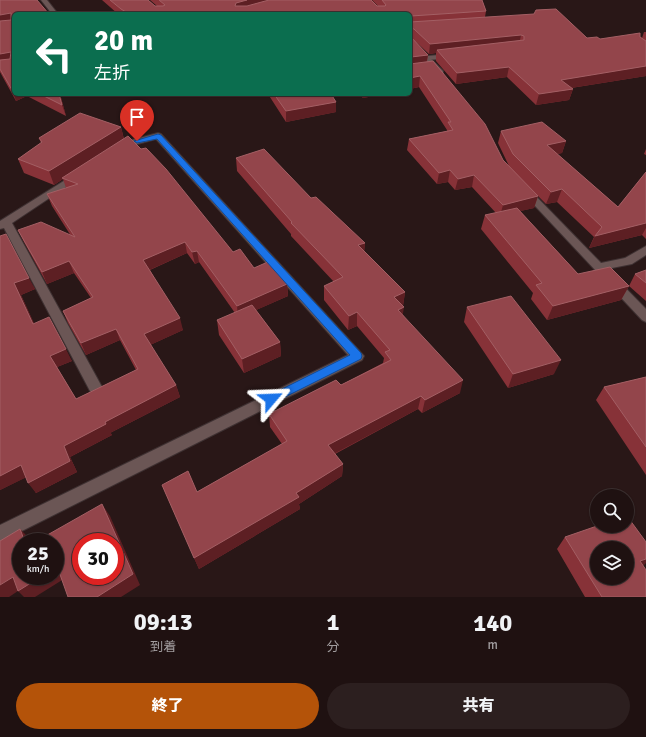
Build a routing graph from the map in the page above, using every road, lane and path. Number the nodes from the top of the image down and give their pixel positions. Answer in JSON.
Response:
{"nodes":[{"id":1,"x":44,"y":0,"type":"edge"},
{"id":2,"x":53,"y":12,"type":"edge"},
{"id":3,"x":412,"y":43,"type":"edge"},
{"id":4,"x":457,"y":55,"type":"edge"},
{"id":5,"x":427,"y":58,"type":"junction"},
{"id":6,"x":435,"y":67,"type":"junction"},
{"id":7,"x":422,"y":69,"type":"edge"},
{"id":8,"x":444,"y":78,"type":"edge"},
{"id":9,"x":108,"y":156,"type":"edge"},
{"id":10,"x":89,"y":169,"type":"edge"},
{"id":11,"x":520,"y":185,"type":"edge"},
{"id":12,"x":3,"y":224,"type":"edge"},
{"id":13,"x":646,"y":250,"type":"edge"},
{"id":14,"x":600,"y":267,"type":"junction"},
{"id":15,"x":646,"y":317,"type":"edge"},
{"id":16,"x":95,"y":387,"type":"dead end"},
{"id":17,"x":0,"y":534,"type":"edge"}],
"edges":[{"from":1,"to":2,"type":"street"},
{"from":3,"to":5,"type":"street"},
{"from":4,"to":5,"type":"street"},
{"from":5,"to":6,"type":"street"},
{"from":6,"to":7,"type":"street"},
{"from":6,"to":8,"type":"street"},
{"from":9,"to":17,"type":"street"},
{"from":10,"to":12,"type":"street"},
{"from":11,"to":14,"type":"street"},
{"from":12,"to":16,"type":"street"},
{"from":13,"to":14,"type":"street"},
{"from":14,"to":15,"type":"street"}]}
